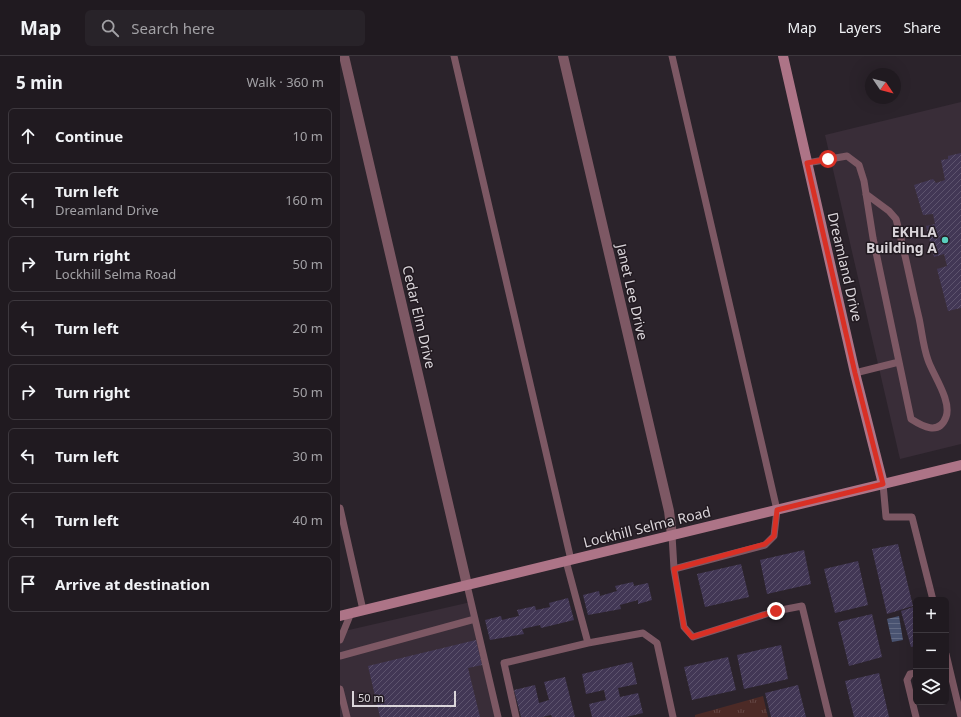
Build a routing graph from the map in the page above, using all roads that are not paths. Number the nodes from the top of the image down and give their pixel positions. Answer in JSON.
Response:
{"nodes":[{"id":1,"x":344,"y":56,"type":"edge"},
{"id":2,"x":454,"y":56,"type":"edge"},
{"id":3,"x":563,"y":56,"type":"edge"},
{"id":4,"x":672,"y":56,"type":"edge"},
{"id":5,"x":783,"y":56,"type":"edge"},
{"id":6,"x":807,"y":163,"type":"junction"},
{"id":7,"x":866,"y":194,"type":"junction"},
{"id":8,"x":899,"y":362,"type":"junction"},
{"id":9,"x":855,"y":373,"type":"junction"},
{"id":10,"x":961,"y":465,"type":"edge"},
{"id":11,"x":883,"y":484,"type":"junction"},
{"id":12,"x":340,"y":508,"type":"edge"},
{"id":13,"x":777,"y":510,"type":"junction"},
{"id":14,"x":672,"y":535,"type":"junction"},
{"id":15,"x":569,"y":560,"type":"junction"},
{"id":16,"x":674,"y":569,"type":"junction"},
{"id":17,"x":467,"y":585,"type":"junction"},
{"id":18,"x":932,"y":597,"type":"edge"},
{"id":19,"x":363,"y":610,"type":"junction"},
{"id":20,"x":351,"y":613,"type":"junction"},
{"id":21,"x":340,"y":616,"type":"edge"},
{"id":22,"x":475,"y":619,"type":"junction"},
{"id":23,"x":340,"y":640,"type":"edge"},
{"id":24,"x":588,"y":643,"type":"junction"},
{"id":25,"x":340,"y":656,"type":"edge"},
{"id":26,"x":948,"y":669,"type":"edge"},
{"id":27,"x":913,"y":674,"type":"edge"},
{"id":28,"x":340,"y":689,"type":"edge"},
{"id":29,"x":913,"y":705,"type":"edge"},
{"id":30,"x":913,"y":705,"type":"edge"},
{"id":31,"x":347,"y":717,"type":"edge"},
{"id":32,"x":498,"y":717,"type":"edge"},
{"id":33,"x":516,"y":717,"type":"edge"},
{"id":34,"x":673,"y":717,"type":"edge"},
{"id":35,"x":829,"y":717,"type":"edge"},
{"id":36,"x":916,"y":717,"type":"edge"},
{"id":37,"x":961,"y":717,"type":"edge"}],
"edges":[{"from":1,"to":17,"type":"street","name":"Cedar Elm Drive"},
{"from":2,"to":15,"type":"lane"},
{"from":3,"to":14,"type":"street","name":"Janet Lee Drive"},
{"from":4,"to":13,"type":"lane"},
{"from":5,"to":6,"type":"main road","name":"Dreamland Drive"},
{"from":6,"to":7,"type":"lane"},
{"from":6,"to":9,"type":"main road","name":"Dreamland Drive"},
{"from":7,"to":8,"type":"lane"},
{"from":7,"to":8,"type":"lane"},
{"from":8,"to":9,"type":"lane"},
{"from":9,"to":11,"type":"main road","name":"Dreamland Drive"},
{"from":10,"to":11,"type":"main road","name":"Lockhill Selma Road"},
{"from":11,"to":13,"type":"main road","name":"Lockhill Selma Road"},
{"from":11,"to":18,"type":"lane"},
{"from":12,"to":19,"type":"lane"},
{"from":13,"to":14,"type":"main road","name":"Lockhill Selma Road"},
{"from":13,"to":16,"type":"lane"},
{"from":14,"to":15,"type":"main road","name":"Lockhill Selma Road"},
{"from":14,"to":16,"type":"lane"},
{"from":15,"to":17,"type":"main road","name":"Lockhill Selma Road"},
{"from":15,"to":24,"type":"lane"},
{"from":16,"to":35,"type":"lane"},
{"from":17,"to":19,"type":"main road","name":"Lockhill Selma Road"},
{"from":17,"to":22,"type":"lane"},
{"from":19,"to":20,"type":"main road","name":"Lockhill Selma Road"},
{"from":20,"to":21,"type":"main road","name":"Lockhill Selma Road"},
{"from":20,"to":23,"type":"lane"},
{"from":22,"to":25,"type":"lane"},
{"from":22,"to":32,"type":"lane"},
{"from":24,"to":33,"type":"lane"},
{"from":24,"to":34,"type":"lane"},
{"from":26,"to":37,"type":"lane"},
{"from":27,"to":29,"type":"lane"},
{"from":28,"to":31,"type":"lane"},
{"from":30,"to":36,"type":"lane"}]}
